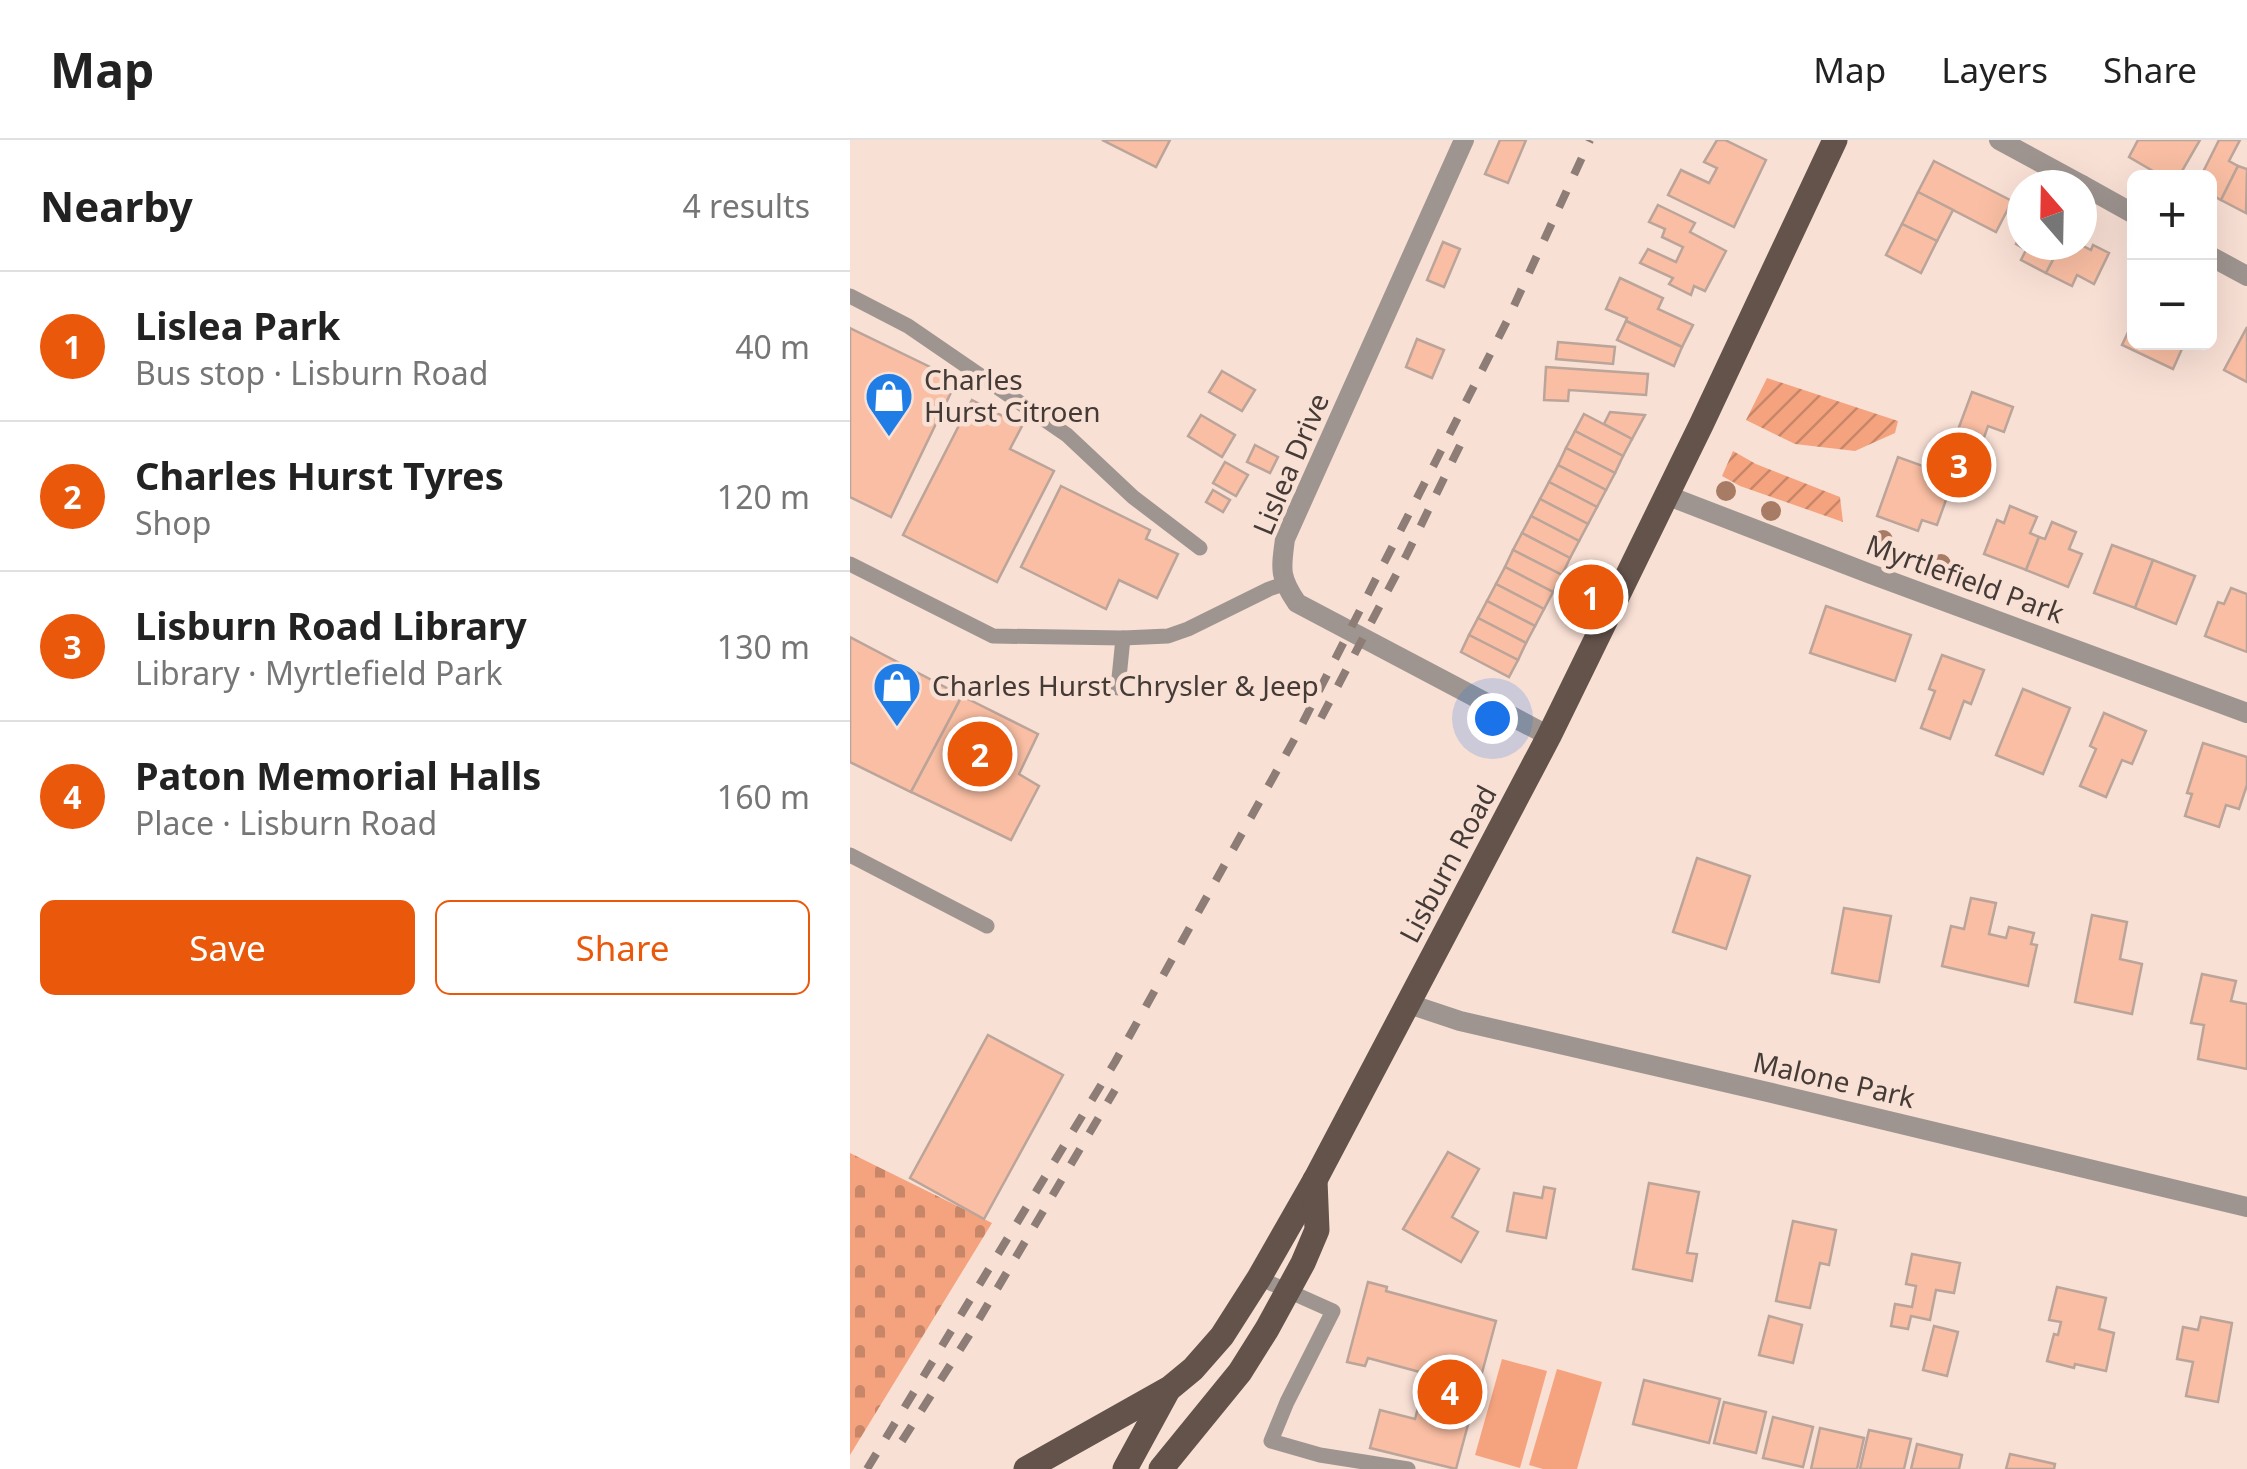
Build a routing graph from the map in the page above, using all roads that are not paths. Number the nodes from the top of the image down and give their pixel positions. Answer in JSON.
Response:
{"nodes":[{"id":1,"x":1464,"y":140,"type":"edge"},
{"id":2,"x":1836,"y":140,"type":"edge"},
{"id":3,"x":1999,"y":140,"type":"edge"},
{"id":4,"x":2054,"y":170,"type":"edge"},
{"id":5,"x":2097,"y":193,"type":"edge"},
{"id":6,"x":2127,"y":210,"type":"edge"},
{"id":7,"x":2217,"y":260,"type":"edge"},
{"id":8,"x":2247,"y":276,"type":"edge"},
{"id":9,"x":850,"y":296,"type":"edge"},
{"id":10,"x":1666,"y":494,"type":"junction"},
{"id":11,"x":1200,"y":548,"type":"dead end"},
{"id":12,"x":850,"y":564,"type":"edge"},
{"id":13,"x":1284,"y":584,"type":"junction"},
{"id":14,"x":1122,"y":638,"type":"junction"},
{"id":15,"x":1118,"y":688,"type":"dead end"},
{"id":16,"x":2247,"y":712,"type":"edge"},
{"id":17,"x":1549,"y":736,"type":"junction"},
{"id":18,"x":850,"y":854,"type":"edge"},
{"id":19,"x":987,"y":926,"type":"dead end"},
{"id":20,"x":1409,"y":1004,"type":"junction"},
{"id":21,"x":1315,"y":1180,"type":"junction"},
{"id":22,"x":2247,"y":1207,"type":"edge"},
{"id":23,"x":1259,"y":1278,"type":"junction"},
{"id":24,"x":1287,"y":1291,"type":"junction"},
{"id":25,"x":1170,"y":1388,"type":"junction"},
{"id":26,"x":1364,"y":1465,"type":"edge"},
{"id":27,"x":1026,"y":1469,"type":"edge"},
{"id":28,"x":1125,"y":1469,"type":"edge"},
{"id":29,"x":1161,"y":1469,"type":"edge"},
{"id":30,"x":1408,"y":1469,"type":"edge"}],
"edges":[{"from":1,"to":13,"type":"street","name":"Lislea Drive"},
{"from":2,"to":10,"type":"main road","name":"Lisburn Road"},
{"from":3,"to":4,"type":"street"},
{"from":5,"to":6,"type":"street"},
{"from":7,"to":8,"type":"street"},
{"from":9,"to":11,"type":"lane"},
{"from":10,"to":16,"type":"street","name":"Myrtlefield Park"},
{"from":10,"to":17,"type":"main road","name":"Lisburn Road"},
{"from":12,"to":14,"type":"lane"},
{"from":13,"to":14,"type":"lane"},
{"from":13,"to":17,"type":"street"},
{"from":14,"to":15,"type":"lane"},
{"from":17,"to":20,"type":"main road","name":"Lisburn Road"},
{"from":18,"to":19,"type":"lane"},
{"from":20,"to":21,"type":"main road","name":"Lisburn Road"},
{"from":20,"to":22,"type":"street","name":"Malone Park"},
{"from":21,"to":23,"type":"main road","name":"Lisburn Road"},
{"from":21,"to":24,"type":"main road"},
{"from":23,"to":24,"type":"lane"},
{"from":23,"to":25,"type":"main road","name":"Lisburn Road"},
{"from":24,"to":26,"type":"lane"},
{"from":24,"to":29,"type":"main road"},
{"from":25,"to":27,"type":"main road","name":"Lisburn Road"},
{"from":25,"to":28,"type":"main road"},
{"from":26,"to":30,"type":"lane"}]}
